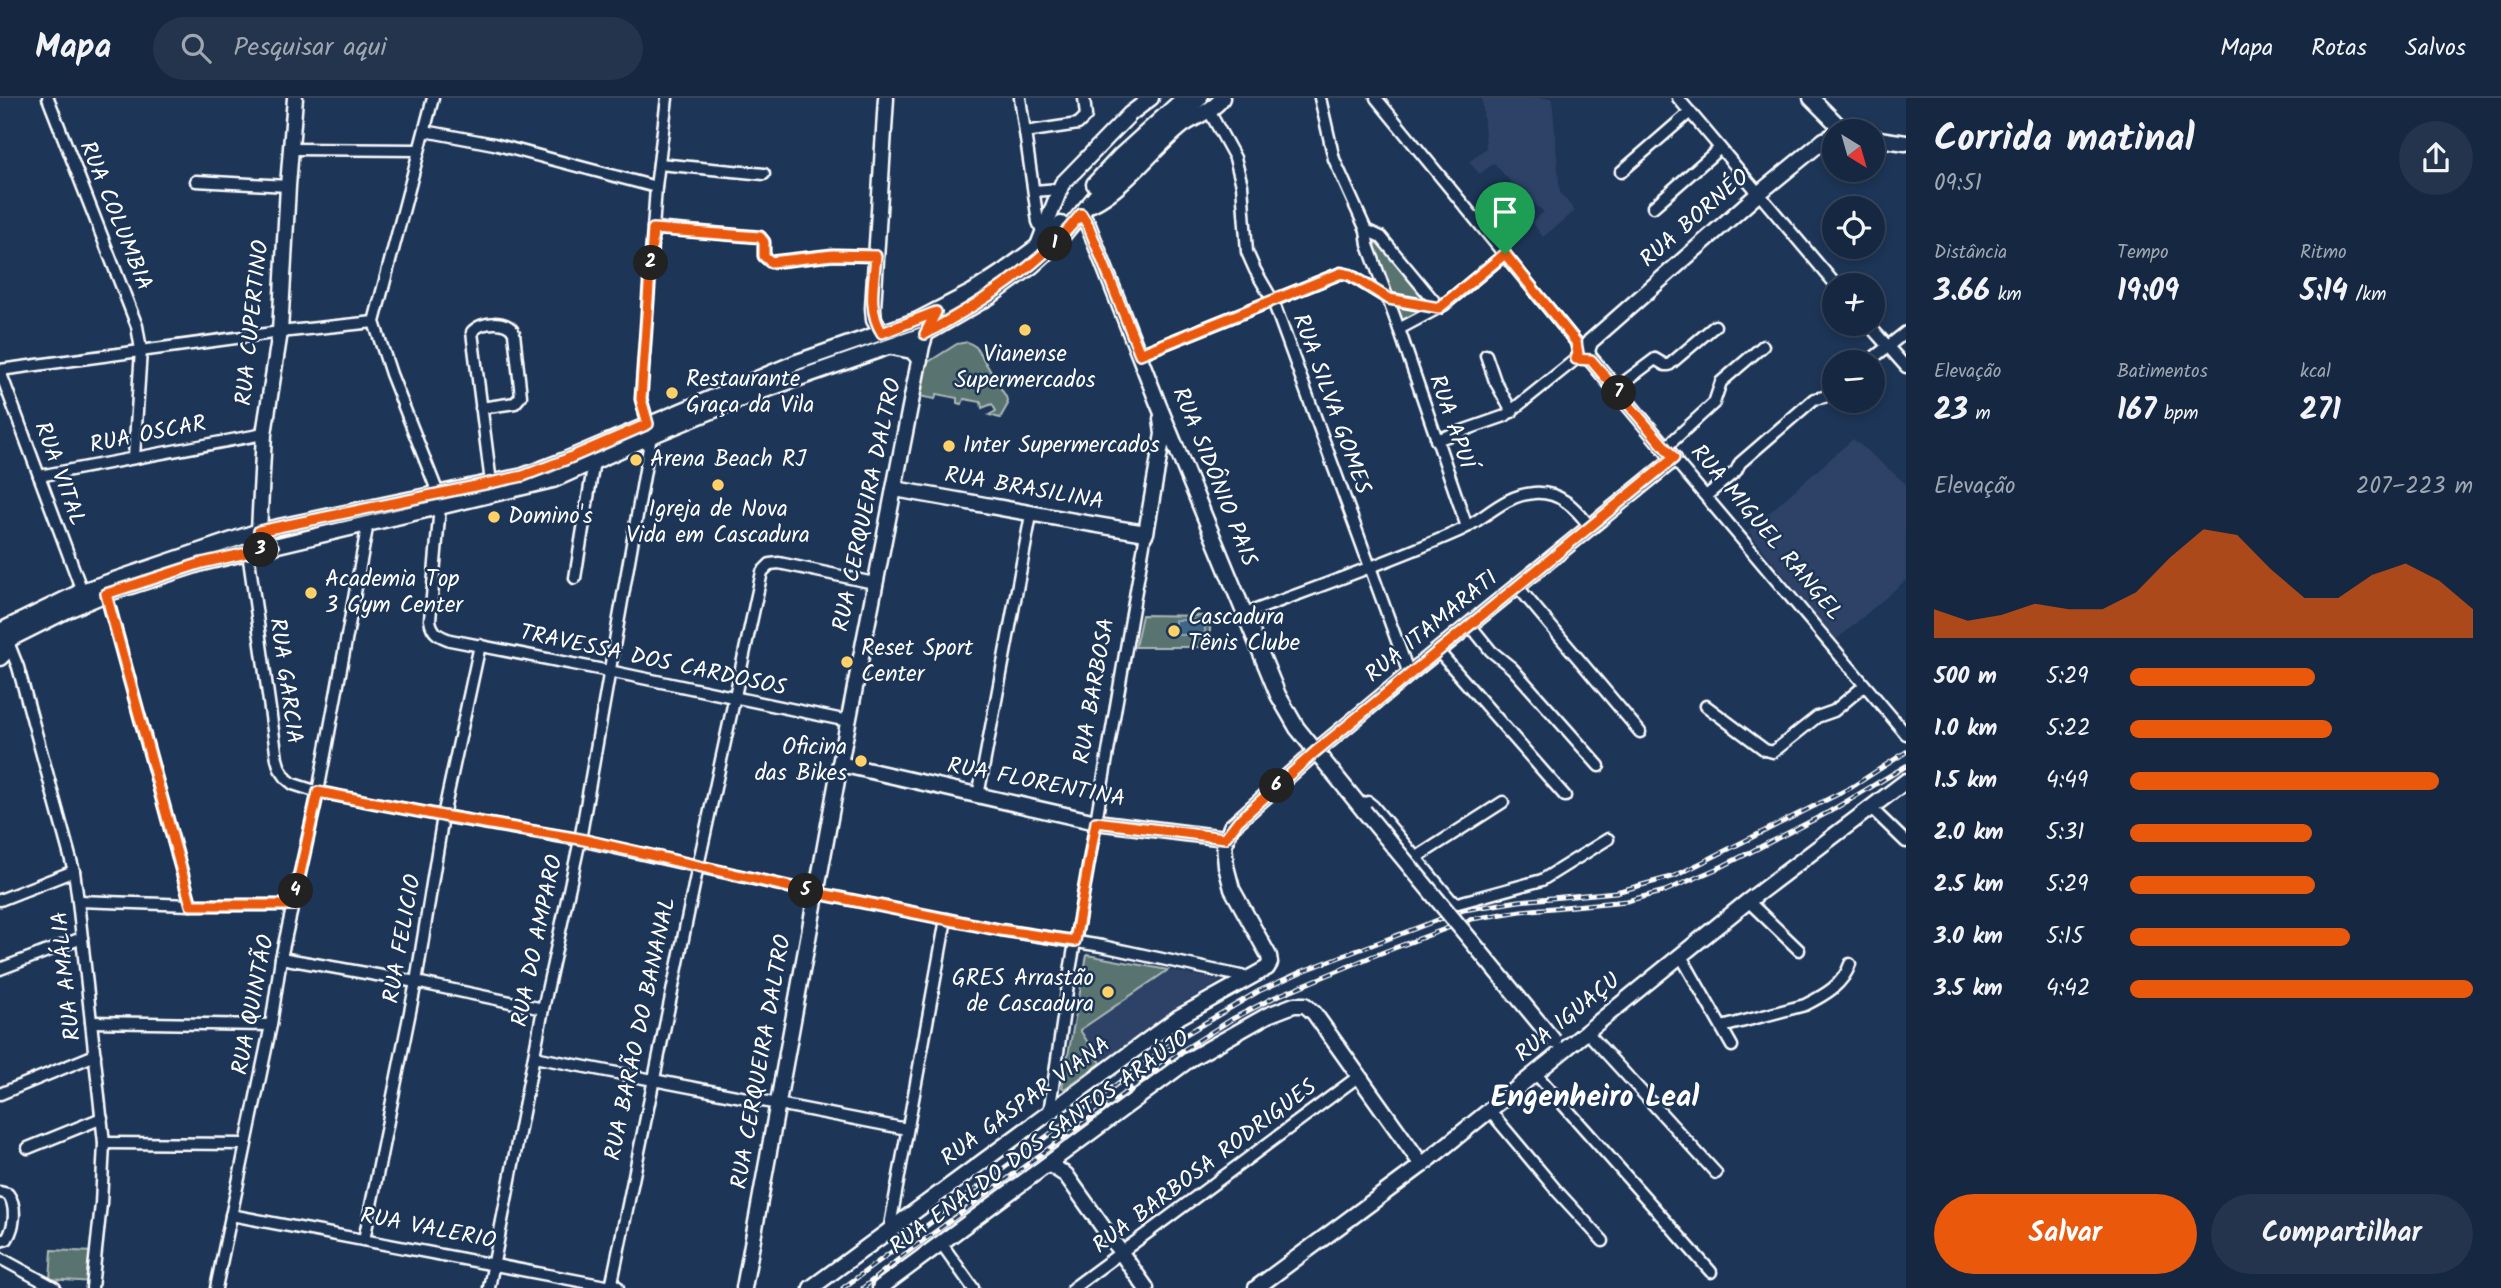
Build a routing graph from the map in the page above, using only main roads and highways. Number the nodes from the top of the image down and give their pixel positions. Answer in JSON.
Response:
{"nodes":[{"id":1,"x":295,"y":98,"type":"edge"},
{"id":2,"x":886,"y":98,"type":"edge"},
{"id":3,"x":1150,"y":98,"type":"edge"},
{"id":4,"x":1184,"y":98,"type":"edge"},
{"id":5,"x":1222,"y":98,"type":"edge"},
{"id":6,"x":1811,"y":98,"type":"edge"},
{"id":7,"x":1204,"y":104,"type":"edge"},
{"id":8,"x":1832,"y":119,"type":"edge"},
{"id":9,"x":1885,"y":140,"type":"edge"},
{"id":10,"x":1822,"y":142,"type":"edge"},
{"id":11,"x":1906,"y":143,"type":"edge"},
{"id":12,"x":1124,"y":160,"type":"junction"},
{"id":13,"x":1084,"y":210,"type":"junction"},
{"id":14,"x":1040,"y":240,"type":"junction"},
{"id":15,"x":936,"y":312,"type":"junction"},
{"id":16,"x":882,"y":333,"type":"junction"},
{"id":17,"x":925,"y":334,"type":"junction"},
{"id":18,"x":891,"y":347,"type":"junction"},
{"id":19,"x":920,"y":360,"type":"junction"},
{"id":20,"x":1591,"y":360,"type":"joint"},
{"id":21,"x":1157,"y":401,"type":"junction"},
{"id":22,"x":650,"y":430,"type":"junction"},
{"id":23,"x":1669,"y":453,"type":"joint"},
{"id":24,"x":894,"y":489,"type":"junction"},
{"id":25,"x":439,"y":499,"type":"junction"},
{"id":26,"x":259,"y":531,"type":"junction"},
{"id":27,"x":1146,"y":533,"type":"joint"},
{"id":28,"x":273,"y":547,"type":"junction"},
{"id":29,"x":4,"y":637,"type":"edge"},
{"id":30,"x":0,"y":659,"type":"edge"},
{"id":31,"x":1315,"y":752,"type":"junction"},
{"id":32,"x":840,"y":764,"type":"junction"},
{"id":33,"x":1906,"y":781,"type":"edge"},
{"id":34,"x":1225,"y":838,"type":"junction"},
{"id":35,"x":1558,"y":1046,"type":"junction"},
{"id":36,"x":1072,"y":1147,"type":"junction"},
{"id":37,"x":1049,"y":1164,"type":"junction"},
{"id":38,"x":1422,"y":1165,"type":"junction"},
{"id":39,"x":1069,"y":1179,"type":"junction"},
{"id":40,"x":744,"y":1288,"type":"edge"},
{"id":41,"x":811,"y":1288,"type":"edge"},
{"id":42,"x":880,"y":1288,"type":"edge"},
{"id":43,"x":1146,"y":1288,"type":"edge"},
{"id":44,"x":1256,"y":1288,"type":"edge"}],
"edges":[{"from":1,"to":26,"type":"main road","name":"RUA CUPERTINO"},
{"from":2,"to":16,"type":"main road"},
{"from":3,"to":14,"type":"main road"},
{"from":4,"to":12,"type":"main road"},
{"from":5,"to":7,"type":"main road"},
{"from":6,"to":8,"type":"main road"},
{"from":7,"to":12,"type":"main road"},
{"from":7,"to":13,"type":"main road"},
{"from":9,"to":11,"type":"main road"},
{"from":10,"to":20,"type":"main road","name":"RUA BORNÉO"},
{"from":12,"to":13,"type":"main road"},
{"from":12,"to":14,"type":"main road"},
{"from":13,"to":17,"type":"main road"},
{"from":13,"to":21,"type":"main road","name":"RUA SIDÔNIO PAIS"},
{"from":14,"to":15,"type":"main road"},
{"from":15,"to":16,"type":"main road"},
{"from":15,"to":17,"type":"main road","name":"RUA CERQUEIRA DALTRO"},
{"from":16,"to":22,"type":"main road"},
{"from":17,"to":18,"type":"main road"},
{"from":17,"to":19,"type":"main road","name":"RUA CERQUEIRA DALTRO"},
{"from":18,"to":19,"type":"main road"},
{"from":18,"to":22,"type":"main road"},
{"from":19,"to":24,"type":"main road","name":"RUA CERQUEIRA DALTRO"},
{"from":20,"to":23,"type":"main road","name":"RUA MIGUEL RANGEL"},
{"from":21,"to":27,"type":"main road","name":"RUA BARBOSA"},
{"from":21,"to":31,"type":"main road","name":"RUA SIDÔNIO PAIS"},
{"from":22,"to":25,"type":"main road"},
{"from":22,"to":25,"type":"main road"},
{"from":23,"to":31,"type":"main road","name":"RUA ITAMARATI"},
{"from":24,"to":27,"type":"main road","name":"RUA BRASILINA"},
{"from":24,"to":32,"type":"main road","name":"RUA CERQUEIRA DALTRO"},
{"from":25,"to":26,"type":"main road"},
{"from":25,"to":28,"type":"main road"},
{"from":26,"to":28,"type":"main road"},
{"from":26,"to":29,"type":"main road"},
{"from":28,"to":29,"type":"main road"},
{"from":29,"to":30,"type":"main road"},
{"from":31,"to":34,"type":"main road","name":"RUA ITAMARATI"},
{"from":31,"to":35,"type":"main road","name":"RUA SIDÔNIO PAIS","bridge":true},
{"from":32,"to":34,"type":"main road","name":"RUA FLORENTINA"},
{"from":32,"to":40,"type":"main road","name":"RUA CERQUEIRA DALTRO"},
{"from":33,"to":35,"type":"main road","name":"RUA IGUAÇU"},
{"from":34,"to":41,"type":"main road","name":"RUA GASPAR VIANA"},
{"from":35,"to":38,"type":"main road","name":"RUA IGUAÇU"},
{"from":36,"to":37,"type":"main road","name":"RUA ENALDO DOS SANTOS ARAÚJO"},
{"from":36,"to":38,"type":"main road","name":"RUA ENALDO DOS SANTOS ARAÚJO"},
{"from":36,"to":39,"type":"main road"},
{"from":37,"to":39,"type":"main road"},
{"from":37,"to":42,"type":"main road","name":"RUA ENALDO DOS SANTOS ARAÚJO"},
{"from":38,"to":44,"type":"main road","name":"RUA IGUAÇU"},
{"from":39,"to":43,"type":"main road"}]}
